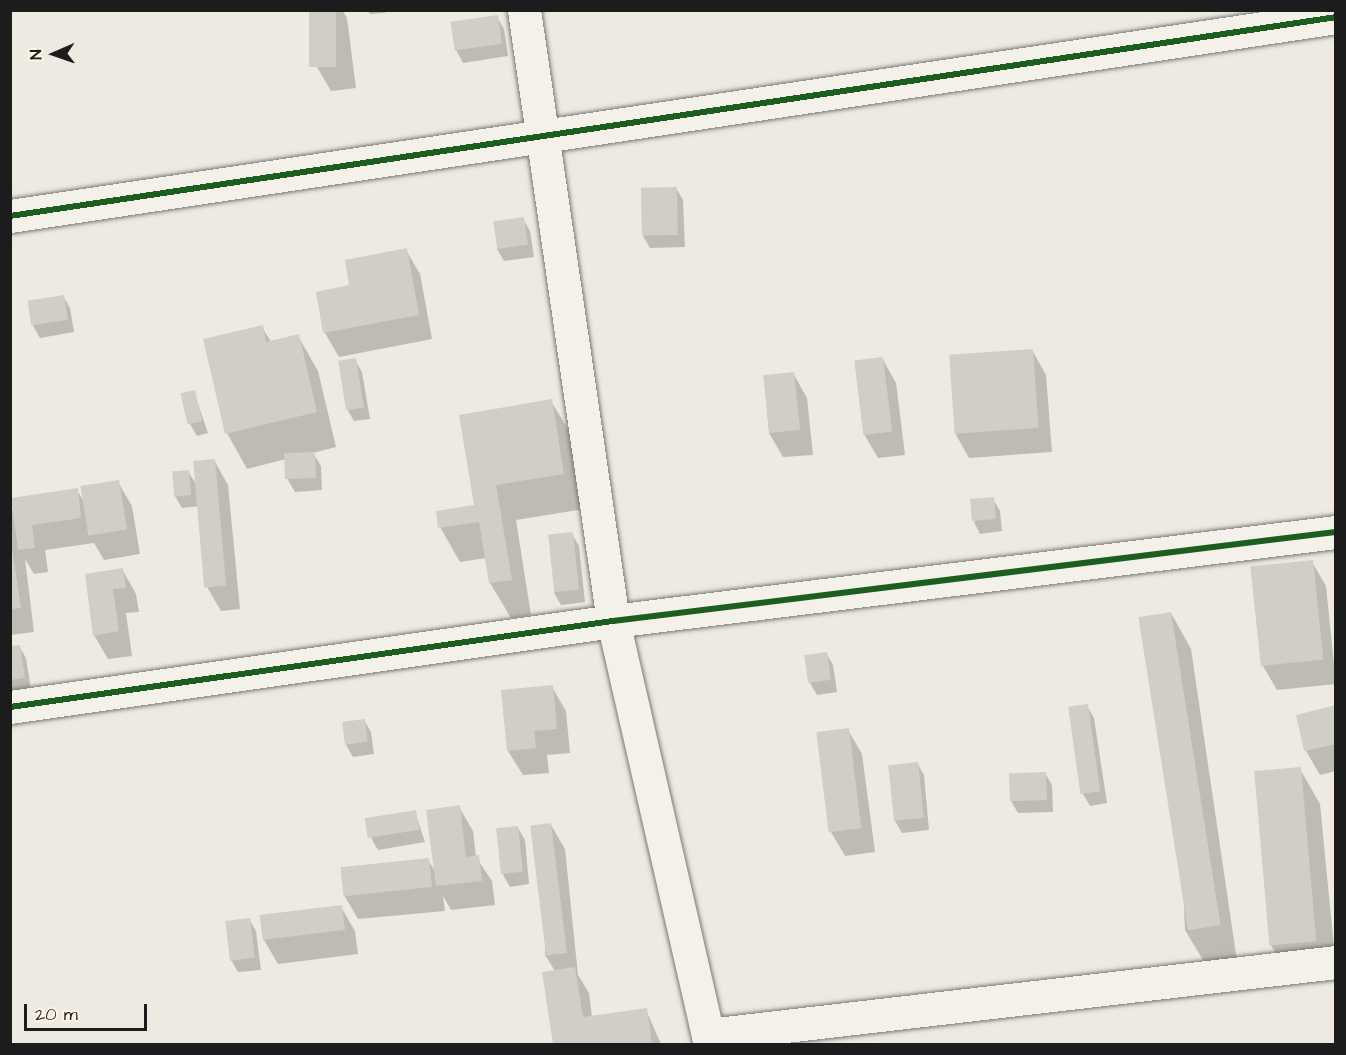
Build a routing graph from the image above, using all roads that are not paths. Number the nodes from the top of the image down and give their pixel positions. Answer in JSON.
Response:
{"nodes":[{"id":1,"x":524,"y":10,"type":"edge"},
{"id":2,"x":1335,"y":17,"type":"edge"},
{"id":3,"x":542,"y":135,"type":"junction"},
{"id":4,"x":10,"y":216,"type":"edge"},
{"id":5,"x":1335,"y":532,"type":"edge"},
{"id":6,"x":614,"y":621,"type":"junction"},
{"id":7,"x":10,"y":707,"type":"edge"},
{"id":8,"x":1335,"y":962,"type":"edge"},
{"id":9,"x":709,"y":1040,"type":"edge"}],
"edges":[{"from":1,"to":3,"type":"street"},
{"from":2,"to":3,"type":"street"},
{"from":3,"to":4,"type":"street"},
{"from":3,"to":6,"type":"street"},
{"from":5,"to":6,"type":"street"},
{"from":6,"to":7,"type":"street"},
{"from":6,"to":9,"type":"street"},
{"from":8,"to":9,"type":"street"}]}
